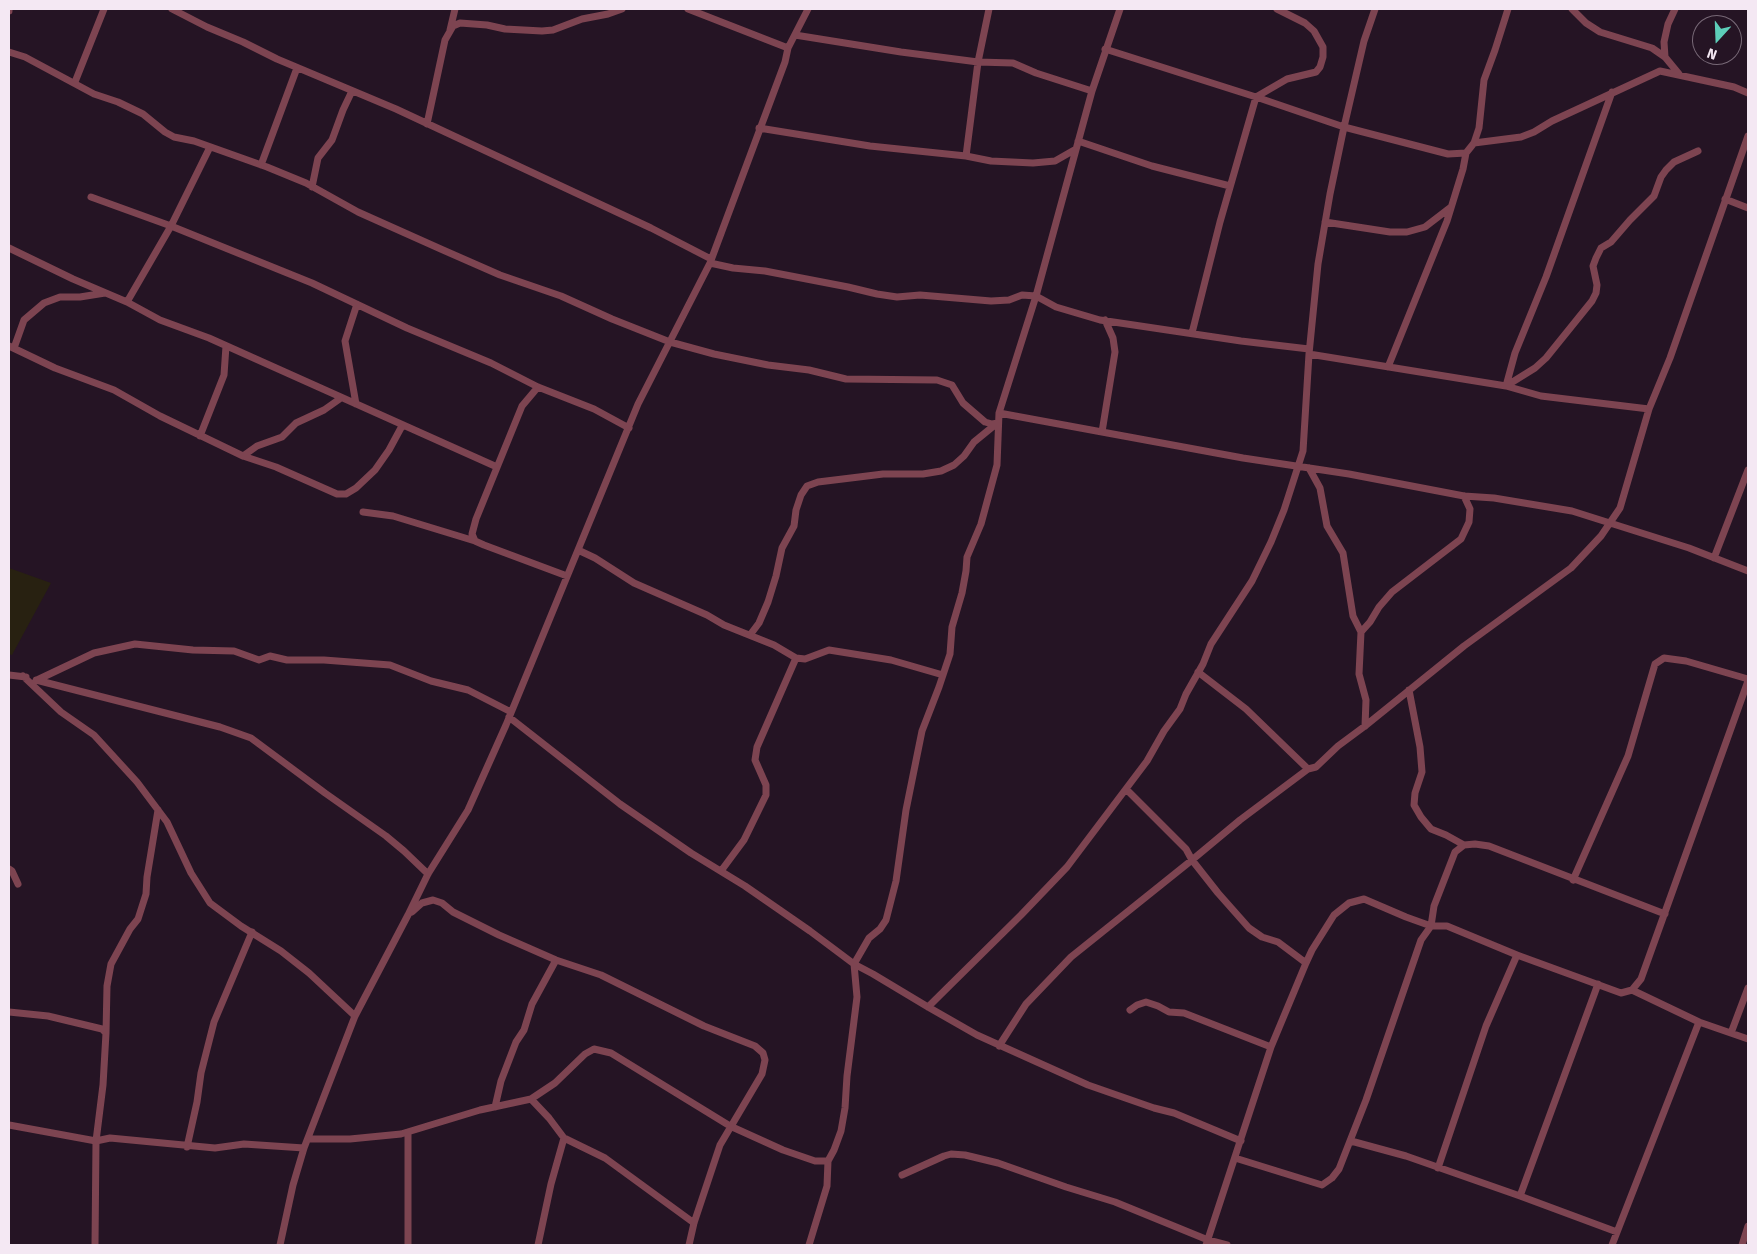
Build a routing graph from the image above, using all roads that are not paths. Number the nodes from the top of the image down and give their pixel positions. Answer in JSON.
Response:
{"nodes":[{"id":1,"x":104,"y":9,"type":"edge"},
{"id":2,"x":172,"y":9,"type":"edge"},
{"id":3,"x":455,"y":9,"type":"edge"},
{"id":4,"x":622,"y":9,"type":"edge"},
{"id":5,"x":688,"y":9,"type":"edge"},
{"id":6,"x":808,"y":9,"type":"edge"},
{"id":7,"x":989,"y":9,"type":"edge"},
{"id":8,"x":1120,"y":9,"type":"edge"},
{"id":9,"x":1277,"y":9,"type":"edge"},
{"id":10,"x":1374,"y":9,"type":"edge"},
{"id":11,"x":1508,"y":9,"type":"edge"},
{"id":12,"x":1572,"y":9,"type":"edge"},
{"id":13,"x":1675,"y":9,"type":"edge"},
{"id":14,"x":450,"y":30,"type":"junction"},
{"id":15,"x":795,"y":35,"type":"junction"},
{"id":16,"x":788,"y":48,"type":"junction"},
{"id":17,"x":1105,"y":49,"type":"junction"},
{"id":18,"x":9,"y":52,"type":"edge"},
{"id":19,"x":1665,"y":57,"type":"junction"},
{"id":20,"x":978,"y":62,"type":"junction"},
{"id":21,"x":297,"y":68,"type":"junction"},
{"id":22,"x":1679,"y":74,"type":"junction"},
{"id":23,"x":75,"y":82,"type":"junction"},
{"id":24,"x":1092,"y":90,"type":"junction"},
{"id":25,"x":352,"y":91,"type":"junction"},
{"id":26,"x":1612,"y":92,"type":"junction"},
{"id":27,"x":1748,"y":93,"type":"edge"},
{"id":28,"x":1256,"y":97,"type":"junction"},
{"id":29,"x":427,"y":124,"type":"junction"},
{"id":30,"x":1344,"y":127,"type":"junction"},
{"id":31,"x":759,"y":128,"type":"junction"},
{"id":32,"x":1748,"y":136,"type":"edge"},
{"id":33,"x":1078,"y":141,"type":"junction"},
{"id":34,"x":1474,"y":142,"type":"junction"},
{"id":35,"x":210,"y":147,"type":"junction"},
{"id":36,"x":1076,"y":149,"type":"junction"},
{"id":37,"x":1698,"y":151,"type":"dead end"},
{"id":38,"x":1466,"y":153,"type":"junction"},
{"id":39,"x":966,"y":156,"type":"junction"},
{"id":40,"x":260,"y":165,"type":"junction"},
{"id":41,"x":1230,"y":186,"type":"junction"},
{"id":42,"x":312,"y":187,"type":"junction"},
{"id":43,"x":91,"y":197,"type":"dead end"},
{"id":44,"x":1725,"y":199,"type":"junction"},
{"id":45,"x":1452,"y":206,"type":"junction"},
{"id":46,"x":1748,"y":208,"type":"edge"},
{"id":47,"x":1325,"y":222,"type":"junction"},
{"id":48,"x":171,"y":226,"type":"junction"},
{"id":49,"x":9,"y":248,"type":"edge"},
{"id":50,"x":711,"y":261,"type":"junction"},
{"id":51,"x":105,"y":292,"type":"junction"},
{"id":52,"x":1036,"y":296,"type":"junction"},
{"id":53,"x":127,"y":302,"type":"junction"},
{"id":54,"x":356,"y":304,"type":"junction"},
{"id":55,"x":1105,"y":320,"type":"junction"},
{"id":56,"x":1192,"y":333,"type":"junction"},
{"id":57,"x":670,"y":342,"type":"junction"},
{"id":58,"x":226,"y":346,"type":"junction"},
{"id":59,"x":11,"y":347,"type":"edge"},
{"id":60,"x":1309,"y":351,"type":"junction"},
{"id":61,"x":1388,"y":368,"type":"junction"},
{"id":62,"x":1506,"y":386,"type":"junction"},
{"id":63,"x":538,"y":387,"type":"junction"},
{"id":64,"x":342,"y":398,"type":"junction"},
{"id":65,"x":356,"y":404,"type":"junction"},
{"id":66,"x":1649,"y":409,"type":"junction"},
{"id":67,"x":999,"y":413,"type":"junction"},
{"id":68,"x":998,"y":423,"type":"junction"},
{"id":69,"x":402,"y":426,"type":"junction"},
{"id":70,"x":629,"y":428,"type":"junction"},
{"id":71,"x":1102,"y":432,"type":"junction"},
{"id":72,"x":200,"y":436,"type":"junction"},
{"id":73,"x":243,"y":456,"type":"junction"},
{"id":74,"x":1298,"y":466,"type":"junction"},
{"id":75,"x":497,"y":467,"type":"junction"},
{"id":76,"x":1309,"y":468,"type":"junction"},
{"id":77,"x":1748,"y":470,"type":"edge"},
{"id":78,"x":1464,"y":496,"type":"junction"},
{"id":79,"x":363,"y":512,"type":"dead end"},
{"id":80,"x":1610,"y":524,"type":"junction"},
{"id":81,"x":475,"y":541,"type":"junction"},
{"id":82,"x":578,"y":550,"type":"junction"},
{"id":83,"x":1714,"y":558,"type":"junction"},
{"id":84,"x":1748,"y":571,"type":"edge"},
{"id":85,"x":567,"y":576,"type":"junction"},
{"id":86,"x":1361,"y":632,"type":"junction"},
{"id":87,"x":750,"y":635,"type":"junction"},
{"id":88,"x":796,"y":658,"type":"junction"},
{"id":89,"x":1198,"y":672,"type":"junction"},
{"id":90,"x":9,"y":675,"type":"edge"},
{"id":91,"x":943,"y":675,"type":"junction"},
{"id":92,"x":23,"y":676,"type":"junction"},
{"id":93,"x":37,"y":680,"type":"junction"},
{"id":94,"x":1748,"y":681,"type":"edge"},
{"id":95,"x":1409,"y":690,"type":"junction"},
{"id":96,"x":510,"y":715,"type":"junction"},
{"id":97,"x":1366,"y":726,"type":"junction"},
{"id":98,"x":1308,"y":769,"type":"junction"},
{"id":99,"x":1126,"y":789,"type":"junction"},
{"id":100,"x":158,"y":810,"type":"junction"},
{"id":101,"x":1464,"y":845,"type":"junction"},
{"id":102,"x":1192,"y":860,"type":"junction"},
{"id":103,"x":9,"y":869,"type":"edge"},
{"id":104,"x":721,"y":872,"type":"junction"},
{"id":105,"x":428,"y":874,"type":"junction"},
{"id":106,"x":1573,"y":880,"type":"junction"},
{"id":107,"x":18,"y":884,"type":"dead end"},
{"id":108,"x":1665,"y":914,"type":"junction"},
{"id":109,"x":408,"y":915,"type":"junction"},
{"id":110,"x":1431,"y":926,"type":"junction"},
{"id":111,"x":252,"y":932,"type":"junction"},
{"id":112,"x":1516,"y":955,"type":"junction"},
{"id":113,"x":556,"y":960,"type":"junction"},
{"id":114,"x":1306,"y":963,"type":"junction"},
{"id":115,"x":854,"y":964,"type":"junction"},
{"id":116,"x":1598,"y":984,"type":"junction"},
{"id":117,"x":1748,"y":988,"type":"edge"},
{"id":118,"x":1632,"y":990,"type":"junction"},
{"id":119,"x":928,"y":1007,"type":"junction"},
{"id":120,"x":1130,"y":1010,"type":"dead end"},
{"id":121,"x":9,"y":1012,"type":"edge"},
{"id":122,"x":355,"y":1016,"type":"junction"},
{"id":123,"x":1699,"y":1022,"type":"junction"},
{"id":124,"x":106,"y":1033,"type":"junction"},
{"id":125,"x":1731,"y":1033,"type":"junction"},
{"id":126,"x":1748,"y":1039,"type":"edge"},
{"id":127,"x":999,"y":1046,"type":"junction"},
{"id":128,"x":1271,"y":1047,"type":"junction"},
{"id":129,"x":531,"y":1099,"type":"junction"},
{"id":130,"x":495,"y":1107,"type":"junction"},
{"id":131,"x":9,"y":1125,"type":"edge"},
{"id":132,"x":730,"y":1126,"type":"junction"},
{"id":133,"x":408,"y":1132,"type":"junction"},
{"id":134,"x":564,"y":1138,"type":"junction"},
{"id":135,"x":308,"y":1140,"type":"junction"},
{"id":136,"x":96,"y":1141,"type":"junction"},
{"id":137,"x":1241,"y":1141,"type":"junction"},
{"id":138,"x":1350,"y":1141,"type":"junction"},
{"id":139,"x":187,"y":1147,"type":"junction"},
{"id":140,"x":304,"y":1148,"type":"junction"},
{"id":141,"x":1235,"y":1158,"type":"junction"},
{"id":142,"x":828,"y":1161,"type":"junction"},
{"id":143,"x":1438,"y":1168,"type":"junction"},
{"id":144,"x":902,"y":1175,"type":"dead end"},
{"id":145,"x":1520,"y":1196,"type":"junction"},
{"id":146,"x":694,"y":1223,"type":"junction"},
{"id":147,"x":1748,"y":1226,"type":"edge"},
{"id":148,"x":1616,"y":1232,"type":"junction"},
{"id":149,"x":1747,"y":1239,"type":"edge"},
{"id":150,"x":1207,"y":1242,"type":"edge"},
{"id":151,"x":95,"y":1245,"type":"edge"},
{"id":152,"x":280,"y":1245,"type":"edge"},
{"id":153,"x":408,"y":1245,"type":"edge"},
{"id":154,"x":538,"y":1245,"type":"edge"},
{"id":155,"x":689,"y":1245,"type":"edge"},
{"id":156,"x":809,"y":1245,"type":"edge"},
{"id":157,"x":1227,"y":1245,"type":"edge"},
{"id":158,"x":1612,"y":1245,"type":"edge"},
{"id":159,"x":1742,"y":1245,"type":"edge"}],
"edges":[{"from":1,"to":23,"type":"street"},
{"from":2,"to":21,"type":"street"},
{"from":3,"to":14,"type":"street"},
{"from":4,"to":14,"type":"street"},
{"from":5,"to":16,"type":"street"},
{"from":6,"to":15,"type":"street"},
{"from":7,"to":20,"type":"street"},
{"from":8,"to":17,"type":"street"},
{"from":9,"to":28,"type":"street"},
{"from":10,"to":30,"type":"street"},
{"from":11,"to":34,"type":"street"},
{"from":12,"to":19,"type":"street"},
{"from":13,"to":19,"type":"street"},
{"from":14,"to":29,"type":"street"},
{"from":15,"to":16,"type":"street"},
{"from":15,"to":20,"type":"street"},
{"from":16,"to":31,"type":"street"},
{"from":17,"to":24,"type":"street"},
{"from":17,"to":28,"type":"street"},
{"from":18,"to":23,"type":"street"},
{"from":19,"to":22,"type":"street"},
{"from":20,"to":24,"type":"street"},
{"from":20,"to":39,"type":"street"},
{"from":21,"to":25,"type":"street"},
{"from":21,"to":40,"type":"street"},
{"from":22,"to":26,"type":"street"},
{"from":22,"to":27,"type":"street"},
{"from":23,"to":35,"type":"street"},
{"from":24,"to":33,"type":"street"},
{"from":25,"to":29,"type":"street"},
{"from":25,"to":42,"type":"street"},
{"from":26,"to":34,"type":"street"},
{"from":26,"to":62,"type":"street"},
{"from":28,"to":30,"type":"street"},
{"from":28,"to":41,"type":"street"},
{"from":29,"to":50,"type":"street"},
{"from":30,"to":38,"type":"street"},
{"from":30,"to":47,"type":"street"},
{"from":31,"to":39,"type":"street"},
{"from":31,"to":50,"type":"street"},
{"from":32,"to":44,"type":"street"},
{"from":33,"to":36,"type":"street"},
{"from":33,"to":41,"type":"street"},
{"from":34,"to":38,"type":"street"},
{"from":35,"to":40,"type":"street"},
{"from":35,"to":48,"type":"street"},
{"from":36,"to":39,"type":"street"},
{"from":36,"to":52,"type":"street"},
{"from":37,"to":62,"type":"street"},
{"from":38,"to":45,"type":"street"},
{"from":40,"to":42,"type":"street"},
{"from":41,"to":56,"type":"street"},
{"from":42,"to":57,"type":"street"},
{"from":43,"to":48,"type":"street"},
{"from":44,"to":46,"type":"street"},
{"from":44,"to":66,"type":"street"},
{"from":45,"to":47,"type":"street"},
{"from":45,"to":61,"type":"street"},
{"from":47,"to":60,"type":"street"},
{"from":48,"to":53,"type":"street"},
{"from":48,"to":54,"type":"street"},
{"from":49,"to":51,"type":"street"},
{"from":50,"to":52,"type":"street"},
{"from":50,"to":57,"type":"street"},
{"from":51,"to":53,"type":"street"},
{"from":51,"to":59,"type":"street"},
{"from":52,"to":55,"type":"street"},
{"from":52,"to":67,"type":"street"},
{"from":53,"to":58,"type":"street"},
{"from":54,"to":63,"type":"street"},
{"from":54,"to":65,"type":"street"},
{"from":55,"to":56,"type":"street"},
{"from":55,"to":71,"type":"street"},
{"from":56,"to":60,"type":"street"},
{"from":57,"to":68,"type":"street"},
{"from":57,"to":70,"type":"street"},
{"from":58,"to":64,"type":"street"},
{"from":58,"to":72,"type":"street"},
{"from":59,"to":72,"type":"street"},
{"from":60,"to":61,"type":"street"},
{"from":60,"to":74,"type":"street"},
{"from":61,"to":62,"type":"street"},
{"from":62,"to":66,"type":"street"},
{"from":63,"to":70,"type":"street"},
{"from":63,"to":75,"type":"street"},
{"from":64,"to":65,"type":"street"},
{"from":64,"to":73,"type":"street"},
{"from":65,"to":69,"type":"street"},
{"from":66,"to":80,"type":"street"},
{"from":67,"to":68,"type":"street"},
{"from":67,"to":71,"type":"street"},
{"from":68,"to":87,"type":"street"},
{"from":68,"to":91,"type":"street"},
{"from":69,"to":73,"type":"street"},
{"from":69,"to":75,"type":"street"},
{"from":70,"to":82,"type":"street"},
{"from":71,"to":74,"type":"street"},
{"from":72,"to":73,"type":"street"},
{"from":74,"to":76,"type":"street"},
{"from":74,"to":89,"type":"street"},
{"from":75,"to":81,"type":"street"},
{"from":76,"to":78,"type":"street"},
{"from":76,"to":86,"type":"street"},
{"from":77,"to":83,"type":"street"},
{"from":78,"to":80,"type":"street"},
{"from":78,"to":86,"type":"street"},
{"from":79,"to":81,"type":"street"},
{"from":80,"to":83,"type":"street"},
{"from":80,"to":95,"type":"street"},
{"from":81,"to":85,"type":"street"},
{"from":82,"to":85,"type":"street"},
{"from":82,"to":87,"type":"street"},
{"from":83,"to":84,"type":"street"},
{"from":85,"to":96,"type":"street"},
{"from":86,"to":97,"type":"street"},
{"from":87,"to":88,"type":"street"},
{"from":88,"to":91,"type":"street"},
{"from":88,"to":104,"type":"street"},
{"from":89,"to":98,"type":"street"},
{"from":89,"to":99,"type":"street"},
{"from":90,"to":92,"type":"street"},
{"from":91,"to":115,"type":"street"},
{"from":92,"to":93,"type":"street"},
{"from":92,"to":100,"type":"street"},
{"from":93,"to":96,"type":"street"},
{"from":93,"to":105,"type":"street"},
{"from":94,"to":106,"type":"street"},
{"from":94,"to":108,"type":"street"},
{"from":95,"to":97,"type":"street"},
{"from":95,"to":101,"type":"street"},
{"from":96,"to":104,"type":"street"},
{"from":96,"to":105,"type":"street"},
{"from":97,"to":98,"type":"street"},
{"from":98,"to":102,"type":"street"},
{"from":99,"to":102,"type":"street"},
{"from":99,"to":119,"type":"street"},
{"from":100,"to":111,"type":"street"},
{"from":100,"to":124,"type":"street"},
{"from":101,"to":106,"type":"street"},
{"from":101,"to":110,"type":"street"},
{"from":102,"to":114,"type":"street"},
{"from":102,"to":127,"type":"street"},
{"from":103,"to":107,"type":"street"},
{"from":104,"to":115,"type":"street"},
{"from":105,"to":109,"type":"street"},
{"from":106,"to":108,"type":"street"},
{"from":108,"to":118,"type":"street"},
{"from":109,"to":113,"type":"street"},
{"from":109,"to":122,"type":"street"},
{"from":110,"to":112,"type":"street"},
{"from":110,"to":114,"type":"street"},
{"from":110,"to":138,"type":"street"},
{"from":111,"to":122,"type":"street"},
{"from":111,"to":139,"type":"street"},
{"from":112,"to":116,"type":"street"},
{"from":112,"to":143,"type":"street"},
{"from":113,"to":130,"type":"street"},
{"from":113,"to":132,"type":"street"},
{"from":114,"to":128,"type":"street"},
{"from":115,"to":119,"type":"street"},
{"from":115,"to":142,"type":"street"},
{"from":116,"to":118,"type":"street"},
{"from":116,"to":145,"type":"street"},
{"from":117,"to":125,"type":"street"},
{"from":118,"to":123,"type":"street"},
{"from":119,"to":127,"type":"street"},
{"from":120,"to":128,"type":"street"},
{"from":121,"to":124,"type":"street"},
{"from":122,"to":135,"type":"street"},
{"from":123,"to":125,"type":"street"},
{"from":123,"to":148,"type":"street"},
{"from":124,"to":136,"type":"street"},
{"from":125,"to":126,"type":"street"},
{"from":127,"to":137,"type":"street"},
{"from":128,"to":137,"type":"street"},
{"from":129,"to":130,"type":"street"},
{"from":129,"to":132,"type":"street"},
{"from":129,"to":134,"type":"street"},
{"from":130,"to":133,"type":"street"},
{"from":131,"to":136,"type":"street"},
{"from":132,"to":142,"type":"street"},
{"from":132,"to":146,"type":"street"},
{"from":133,"to":135,"type":"street"},
{"from":133,"to":153,"type":"street"},
{"from":134,"to":146,"type":"street"},
{"from":134,"to":154,"type":"street"},
{"from":135,"to":140,"type":"street"},
{"from":136,"to":139,"type":"street"},
{"from":136,"to":151,"type":"street"},
{"from":137,"to":141,"type":"street"},
{"from":138,"to":141,"type":"street"},
{"from":138,"to":143,"type":"street"},
{"from":139,"to":140,"type":"street"},
{"from":140,"to":152,"type":"street"},
{"from":141,"to":150,"type":"street"},
{"from":142,"to":156,"type":"street"},
{"from":143,"to":145,"type":"street"},
{"from":144,"to":150,"type":"street"},
{"from":145,"to":148,"type":"street"},
{"from":146,"to":155,"type":"street"},
{"from":147,"to":149,"type":"street"},
{"from":148,"to":158,"type":"street"},
{"from":149,"to":159,"type":"street"},
{"from":150,"to":157,"type":"street"}]}
